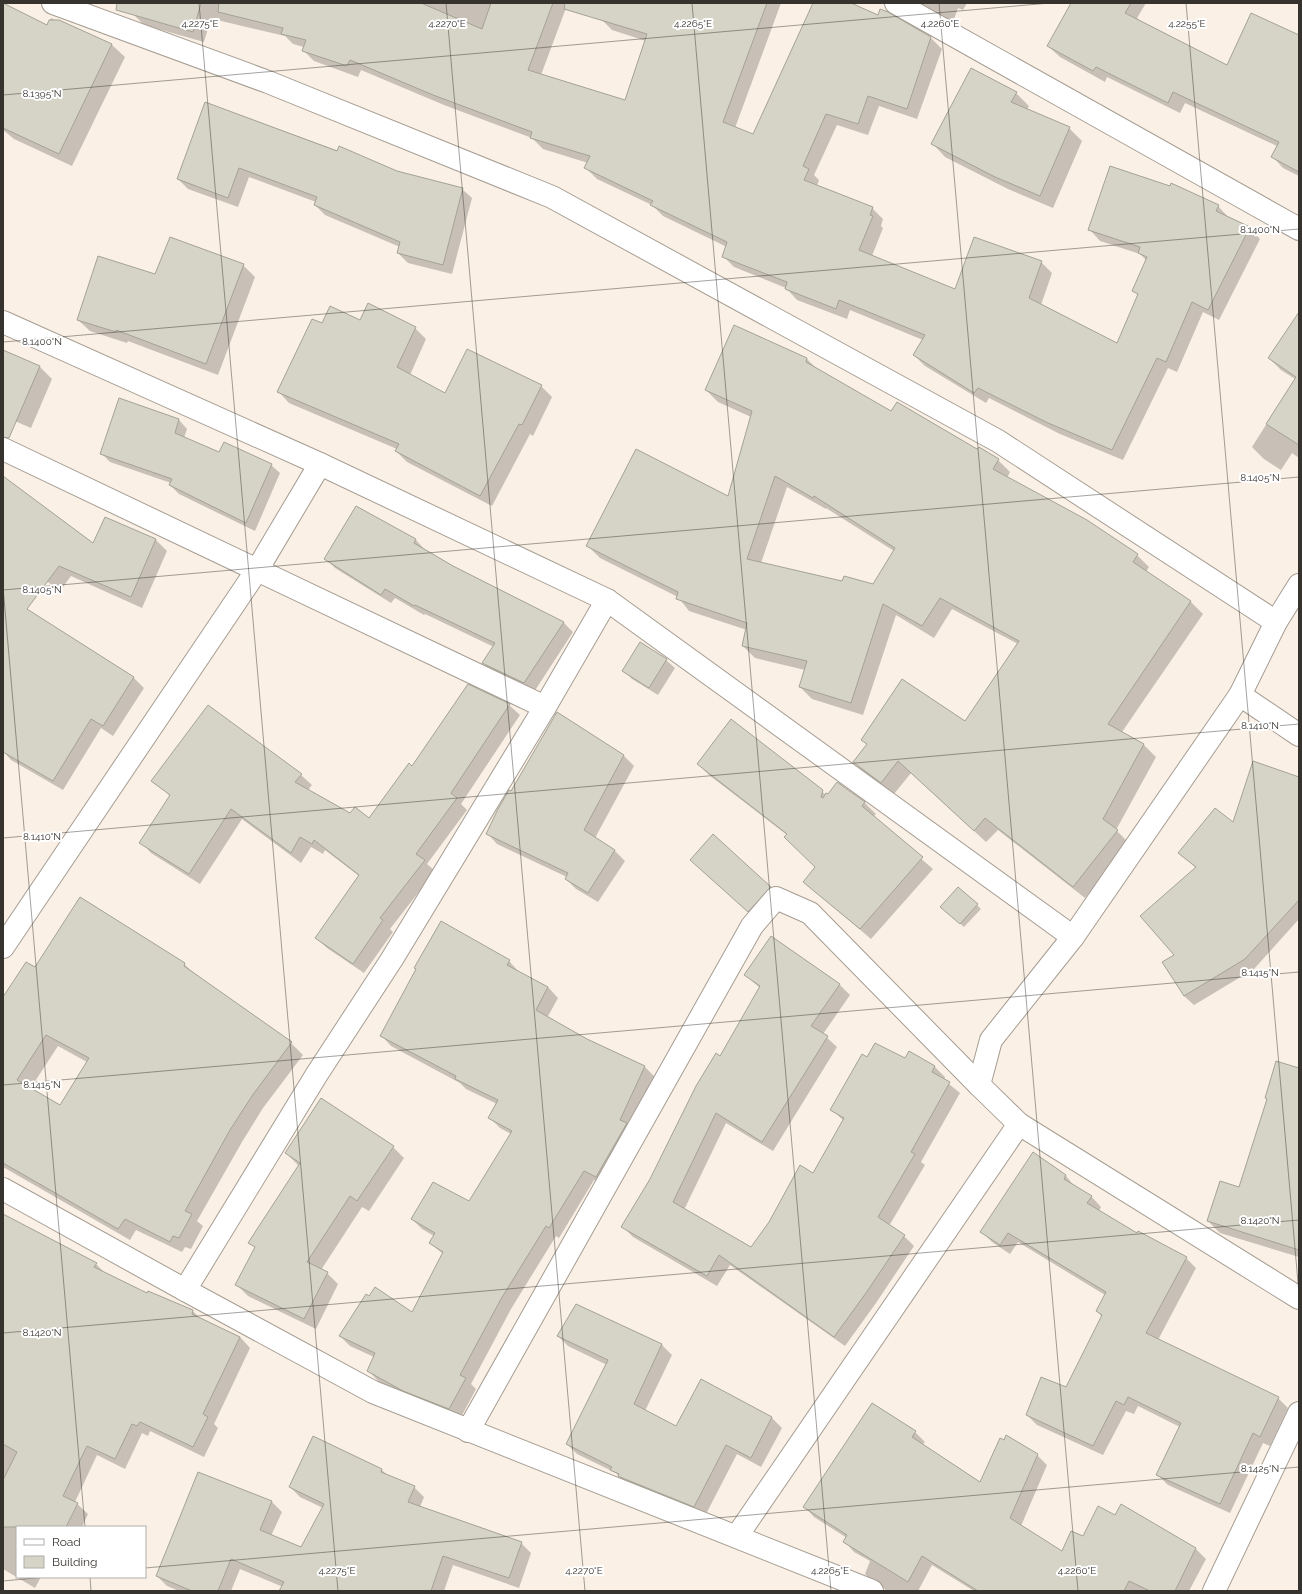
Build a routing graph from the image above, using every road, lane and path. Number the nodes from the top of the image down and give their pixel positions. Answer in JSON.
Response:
{"nodes":[{"id":1,"x":53,"y":3,"type":"edge"},
{"id":2,"x":896,"y":3,"type":"edge"},
{"id":3,"x":1299,"y":229,"type":"edge"},
{"id":4,"x":3,"y":322,"type":"edge"},
{"id":5,"x":3,"y":449,"type":"edge"},
{"id":6,"x":320,"y":464,"type":"junction"},
{"id":7,"x":257,"y":570,"type":"junction"},
{"id":8,"x":1299,"y":584,"type":"edge"},
{"id":9,"x":607,"y":600,"type":"junction"},
{"id":10,"x":1276,"y":622,"type":"junction"},
{"id":11,"x":1240,"y":695,"type":"junction"},
{"id":12,"x":545,"y":708,"type":"junction"},
{"id":13,"x":1299,"y":734,"type":"edge"},
{"id":14,"x":1073,"y":937,"type":"junction"},
{"id":15,"x":3,"y":947,"type":"edge"},
{"id":16,"x":979,"y":1085,"type":"junction"},
{"id":17,"x":1019,"y":1124,"type":"junction"},
{"id":18,"x":3,"y":1189,"type":"edge"},
{"id":19,"x":184,"y":1290,"type":"junction"},
{"id":20,"x":1299,"y":1298,"type":"edge"},
{"id":21,"x":1299,"y":1413,"type":"edge"},
{"id":22,"x":468,"y":1431,"type":"junction"},
{"id":23,"x":737,"y":1536,"type":"junction"},
{"id":24,"x":872,"y":1591,"type":"edge"},
{"id":25,"x":1214,"y":1591,"type":"edge"}],
"edges":[{"from":1,"to":10,"type":"street"},
{"from":2,"to":3,"type":"street"},
{"from":4,"to":6,"type":"street"},
{"from":5,"to":7,"type":"street"},
{"from":6,"to":7,"type":"street"},
{"from":6,"to":9,"type":"street"},
{"from":7,"to":12,"type":"street"},
{"from":7,"to":15,"type":"street"},
{"from":8,"to":10,"type":"street"},
{"from":9,"to":12,"type":"street"},
{"from":9,"to":14,"type":"street"},
{"from":10,"to":11,"type":"street"},
{"from":11,"to":13,"type":"street"},
{"from":11,"to":14,"type":"street"},
{"from":12,"to":19,"type":"street"},
{"from":14,"to":16,"type":"street"},
{"from":16,"to":17,"type":"street"},
{"from":16,"to":22,"type":"street"},
{"from":17,"to":20,"type":"street"},
{"from":17,"to":23,"type":"street"},
{"from":18,"to":19,"type":"street"},
{"from":19,"to":22,"type":"street"},
{"from":21,"to":25,"type":"street"},
{"from":22,"to":23,"type":"street"},
{"from":23,"to":24,"type":"street"}]}
